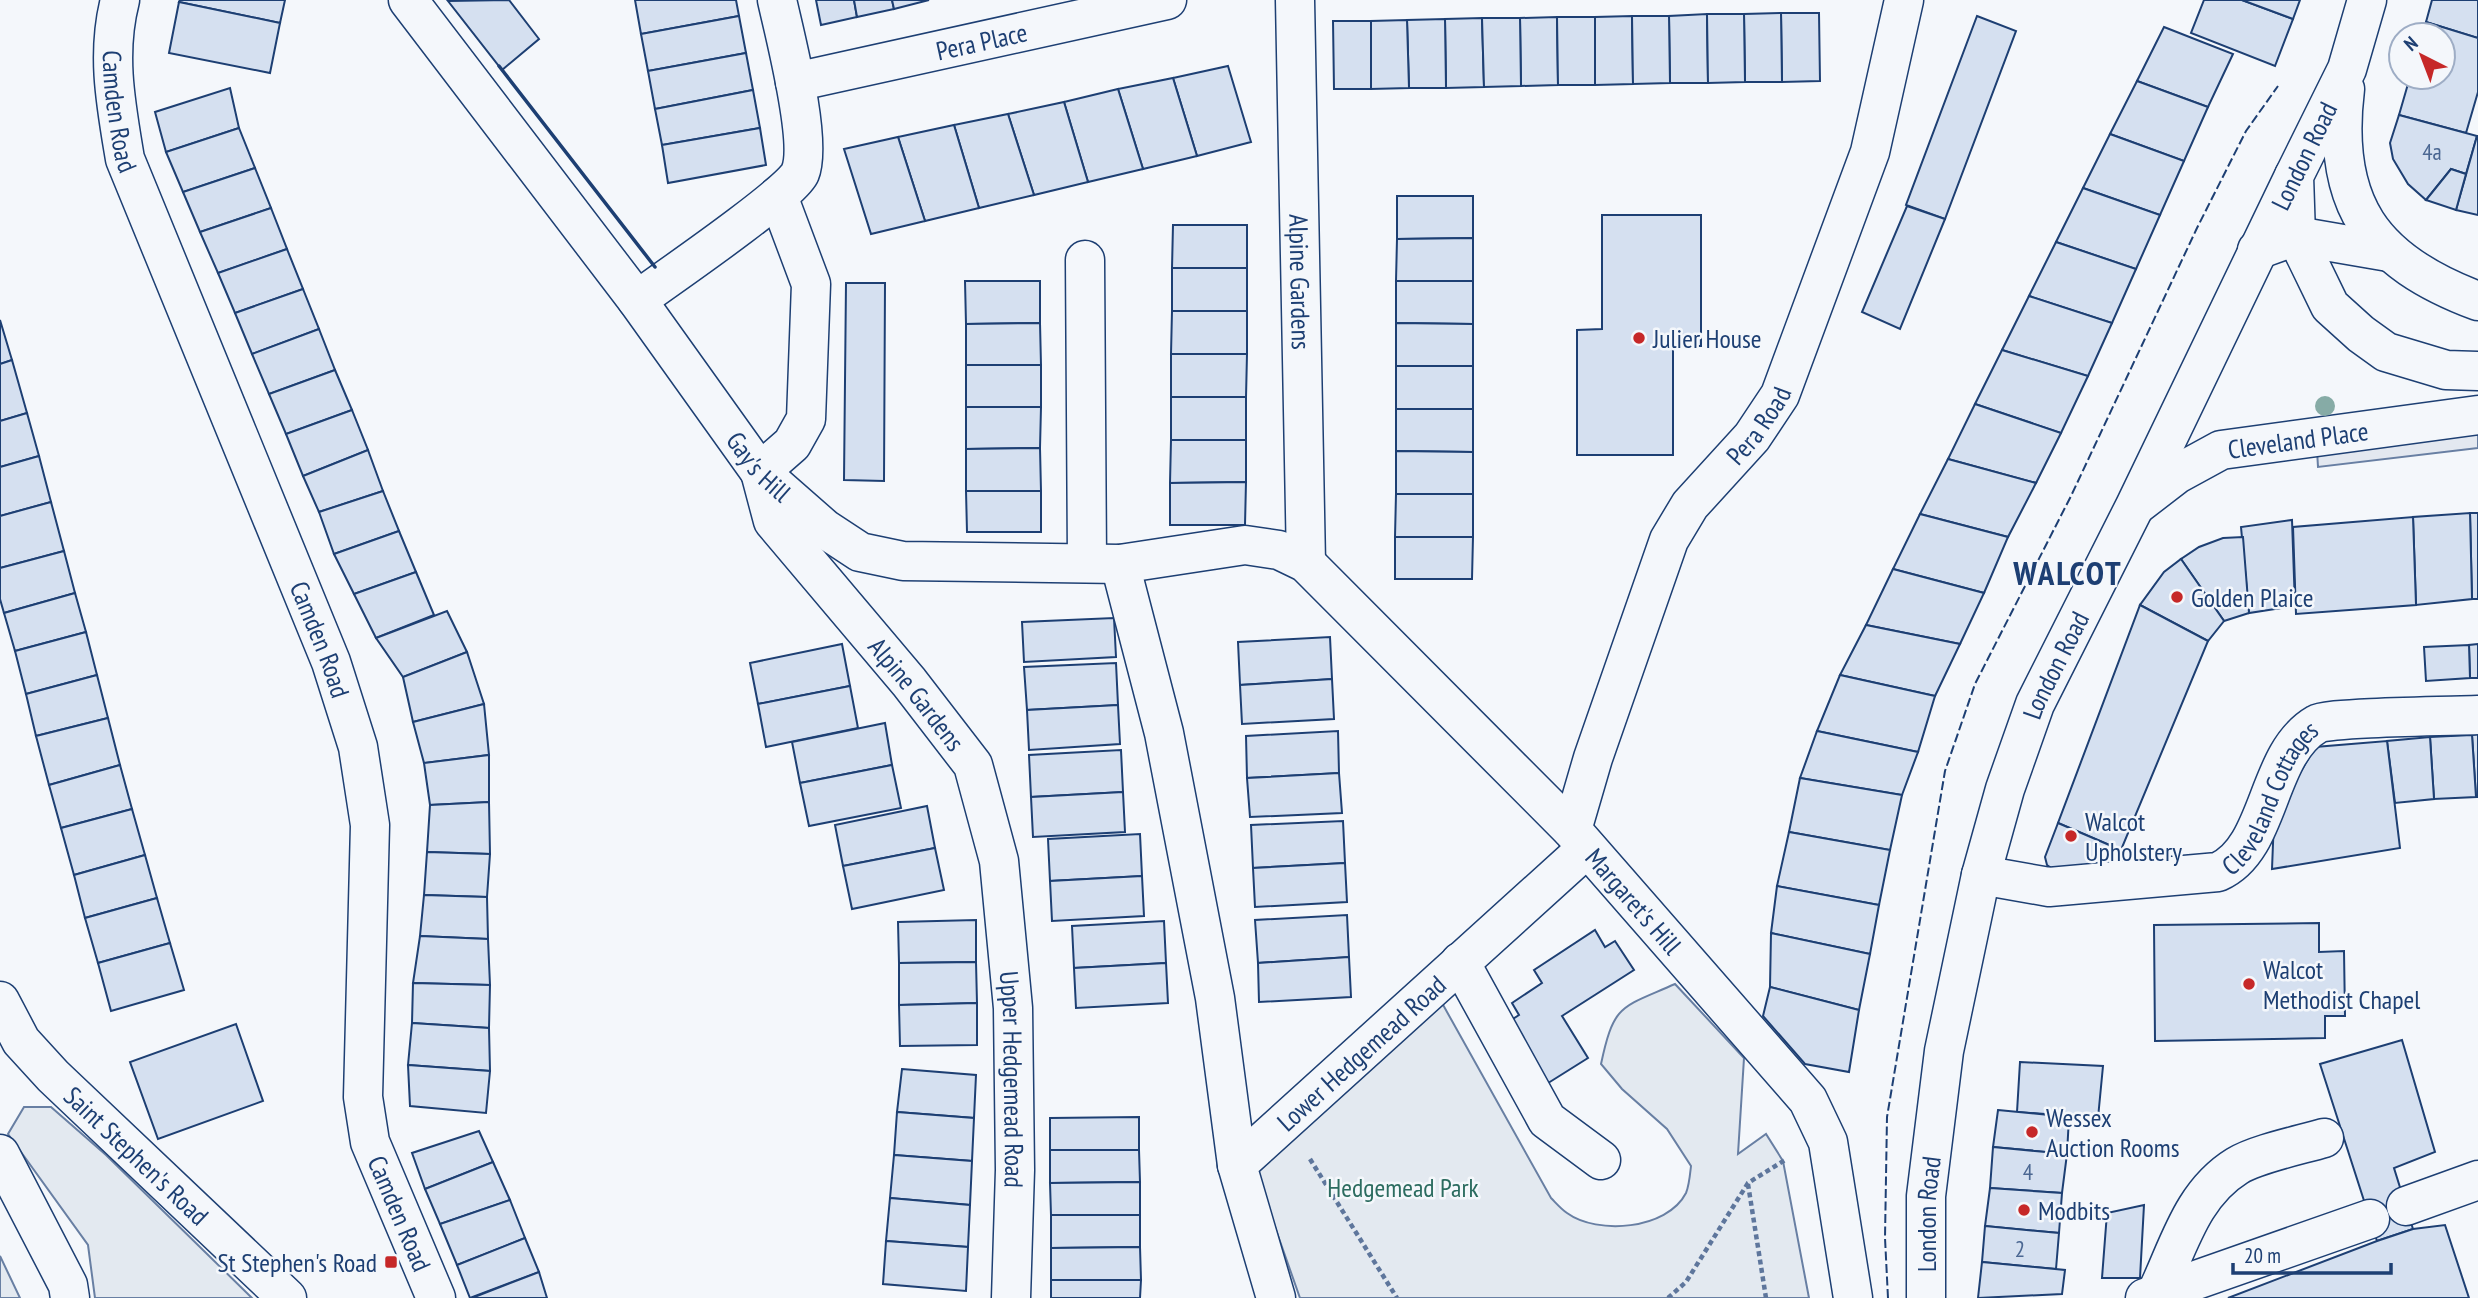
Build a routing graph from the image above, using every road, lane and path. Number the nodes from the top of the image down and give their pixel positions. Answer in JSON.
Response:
{"nodes":[{"id":1,"x":120,"y":0,"type":"edge"},
{"id":2,"x":408,"y":0,"type":"edge"},
{"id":3,"x":777,"y":0,"type":"edge"},
{"id":4,"x":1167,"y":0,"type":"edge"},
{"id":5,"x":1295,"y":0,"type":"edge"},
{"id":6,"x":1904,"y":0,"type":"edge"},
{"id":7,"x":2367,"y":0,"type":"edge"},
{"id":8,"x":2347,"y":69,"type":"junction"},
{"id":9,"x":795,"y":82,"type":"junction"},
{"id":10,"x":2294,"y":176,"type":"junction"},
{"id":11,"x":778,"y":196,"type":"junction"},
{"id":12,"x":2296,"y":236,"type":"junction"},
{"id":13,"x":2257,"y":250,"type":"junction"},
{"id":14,"x":2389,"y":252,"type":"junction"},
{"id":15,"x":1085,"y":260,"type":"dead end"},
{"id":16,"x":637,"y":300,"type":"junction"},
{"id":17,"x":2478,"y":301,"type":"edge"},
{"id":18,"x":2478,"y":371,"type":"edge"},
{"id":19,"x":2478,"y":415,"type":"edge"},
{"id":20,"x":760,"y":472,"type":"junction"},
{"id":21,"x":2135,"y":506,"type":"junction"},
{"id":22,"x":1103,"y":562,"type":"junction"},
{"id":23,"x":1306,"y":563,"type":"junction"},
{"id":24,"x":2478,"y":715,"type":"edge"},
{"id":25,"x":1579,"y":839,"type":"junction"},
{"id":26,"x":999,"y":861,"type":"joint"},
{"id":27,"x":1981,"y":875,"type":"junction"},
{"id":28,"x":1460,"y":962,"type":"junction"},
{"id":29,"x":0,"y":1001,"type":"edge"},
{"id":30,"x":1283,"y":1124,"type":"junction"},
{"id":31,"x":2324,"y":1138,"type":"dead end"},
{"id":32,"x":1828,"y":1142,"type":"junction"},
{"id":33,"x":0,"y":1154,"type":"edge"},
{"id":34,"x":1601,"y":1160,"type":"dead end"},
{"id":35,"x":1237,"y":1165,"type":"junction"},
{"id":36,"x":2478,"y":1180,"type":"edge"},
{"id":37,"x":1748,"y":1183,"type":"junction"},
{"id":38,"x":2406,"y":1206,"type":"dead end"},
{"id":39,"x":2370,"y":1219,"type":"dead end"},
{"id":40,"x":2150,"y":1297,"type":"edge"},
{"id":41,"x":70,"y":1298,"type":"edge"},
{"id":42,"x":287,"y":1298,"type":"edge"},
{"id":43,"x":436,"y":1298,"type":"edge"},
{"id":44,"x":1010,"y":1298,"type":"edge"},
{"id":45,"x":1276,"y":1298,"type":"edge"},
{"id":46,"x":1397,"y":1298,"type":"edge"},
{"id":47,"x":1668,"y":1298,"type":"edge"},
{"id":48,"x":1766,"y":1298,"type":"edge"},
{"id":49,"x":1853,"y":1298,"type":"edge"},
{"id":50,"x":1926,"y":1298,"type":"edge"}],
"edges":[{"from":1,"to":43,"type":"main road","name":"Camden Road"},
{"from":2,"to":16,"type":"main road","name":"Gay's Hill"},
{"from":3,"to":9,"type":"main road"},
{"from":4,"to":9,"type":"main road","name":"Pera Place"},
{"from":5,"to":23,"type":"main road","name":"Alpine Gardens"},
{"from":6,"to":25,"type":"main road","name":"Pera Road"},
{"from":7,"to":8,"type":"main road","name":"London Road"},
{"from":8,"to":10,"type":"main road","name":"London Road"},
{"from":8,"to":14,"type":"main road"},
{"from":9,"to":11,"type":"main road"},
{"from":10,"to":12,"type":"main road"},
{"from":10,"to":13,"type":"main road","name":"London Road"},
{"from":11,"to":16,"type":"main road"},
{"from":11,"to":20,"type":"main road"},
{"from":12,"to":13,"type":"main road"},
{"from":12,"to":14,"type":"main road"},
{"from":12,"to":18,"type":"main road"},
{"from":13,"to":21,"type":"main road","name":"London Road"},
{"from":14,"to":17,"type":"main road"},
{"from":15,"to":22,"type":"main road"},
{"from":16,"to":20,"type":"main road","name":"Gay's Hill"},
{"from":19,"to":21,"type":"main road","name":"Cleveland Place"},
{"from":20,"to":22,"type":"main road","name":"Gay's Hill"},
{"from":20,"to":26,"type":"main road","name":"Alpine Gardens"},
{"from":21,"to":27,"type":"main road","name":"London Road"},
{"from":22,"to":23,"type":"main road","name":"Gay's Hill"},
{"from":22,"to":35,"type":"main road"},
{"from":23,"to":25,"type":"main road","name":"Margaret's Hill"},
{"from":24,"to":27,"type":"main road","name":"Cleveland Cottages"},
{"from":25,"to":28,"type":"main road","name":"Lower Hedgemead Road"},
{"from":25,"to":32,"type":"main road","name":"Margaret's Hill"},
{"from":26,"to":44,"type":"main road","name":"Upper Hedgemead Road"},
{"from":27,"to":50,"type":"main road","name":"London Road"},
{"from":28,"to":30,"type":"main road","name":"Lower Hedgemead Road"},
{"from":28,"to":34,"type":"main road"},
{"from":29,"to":42,"type":"main road","name":"Saint Stephen's Road"},
{"from":30,"to":35,"type":"main road","name":"Lower Hedgemead Road"},
{"from":30,"to":46,"type":"path"},
{"from":31,"to":40,"type":"main road"},
{"from":32,"to":37,"type":"path"},
{"from":32,"to":49,"type":"main road","name":"Margaret's Hill"},
{"from":33,"to":41,"type":"main road"},
{"from":35,"to":45,"type":"main road"},
{"from":36,"to":38,"type":"main road"},
{"from":37,"to":47,"type":"path"},
{"from":37,"to":48,"type":"path"},
{"from":39,"to":40,"type":"main road"}]}
